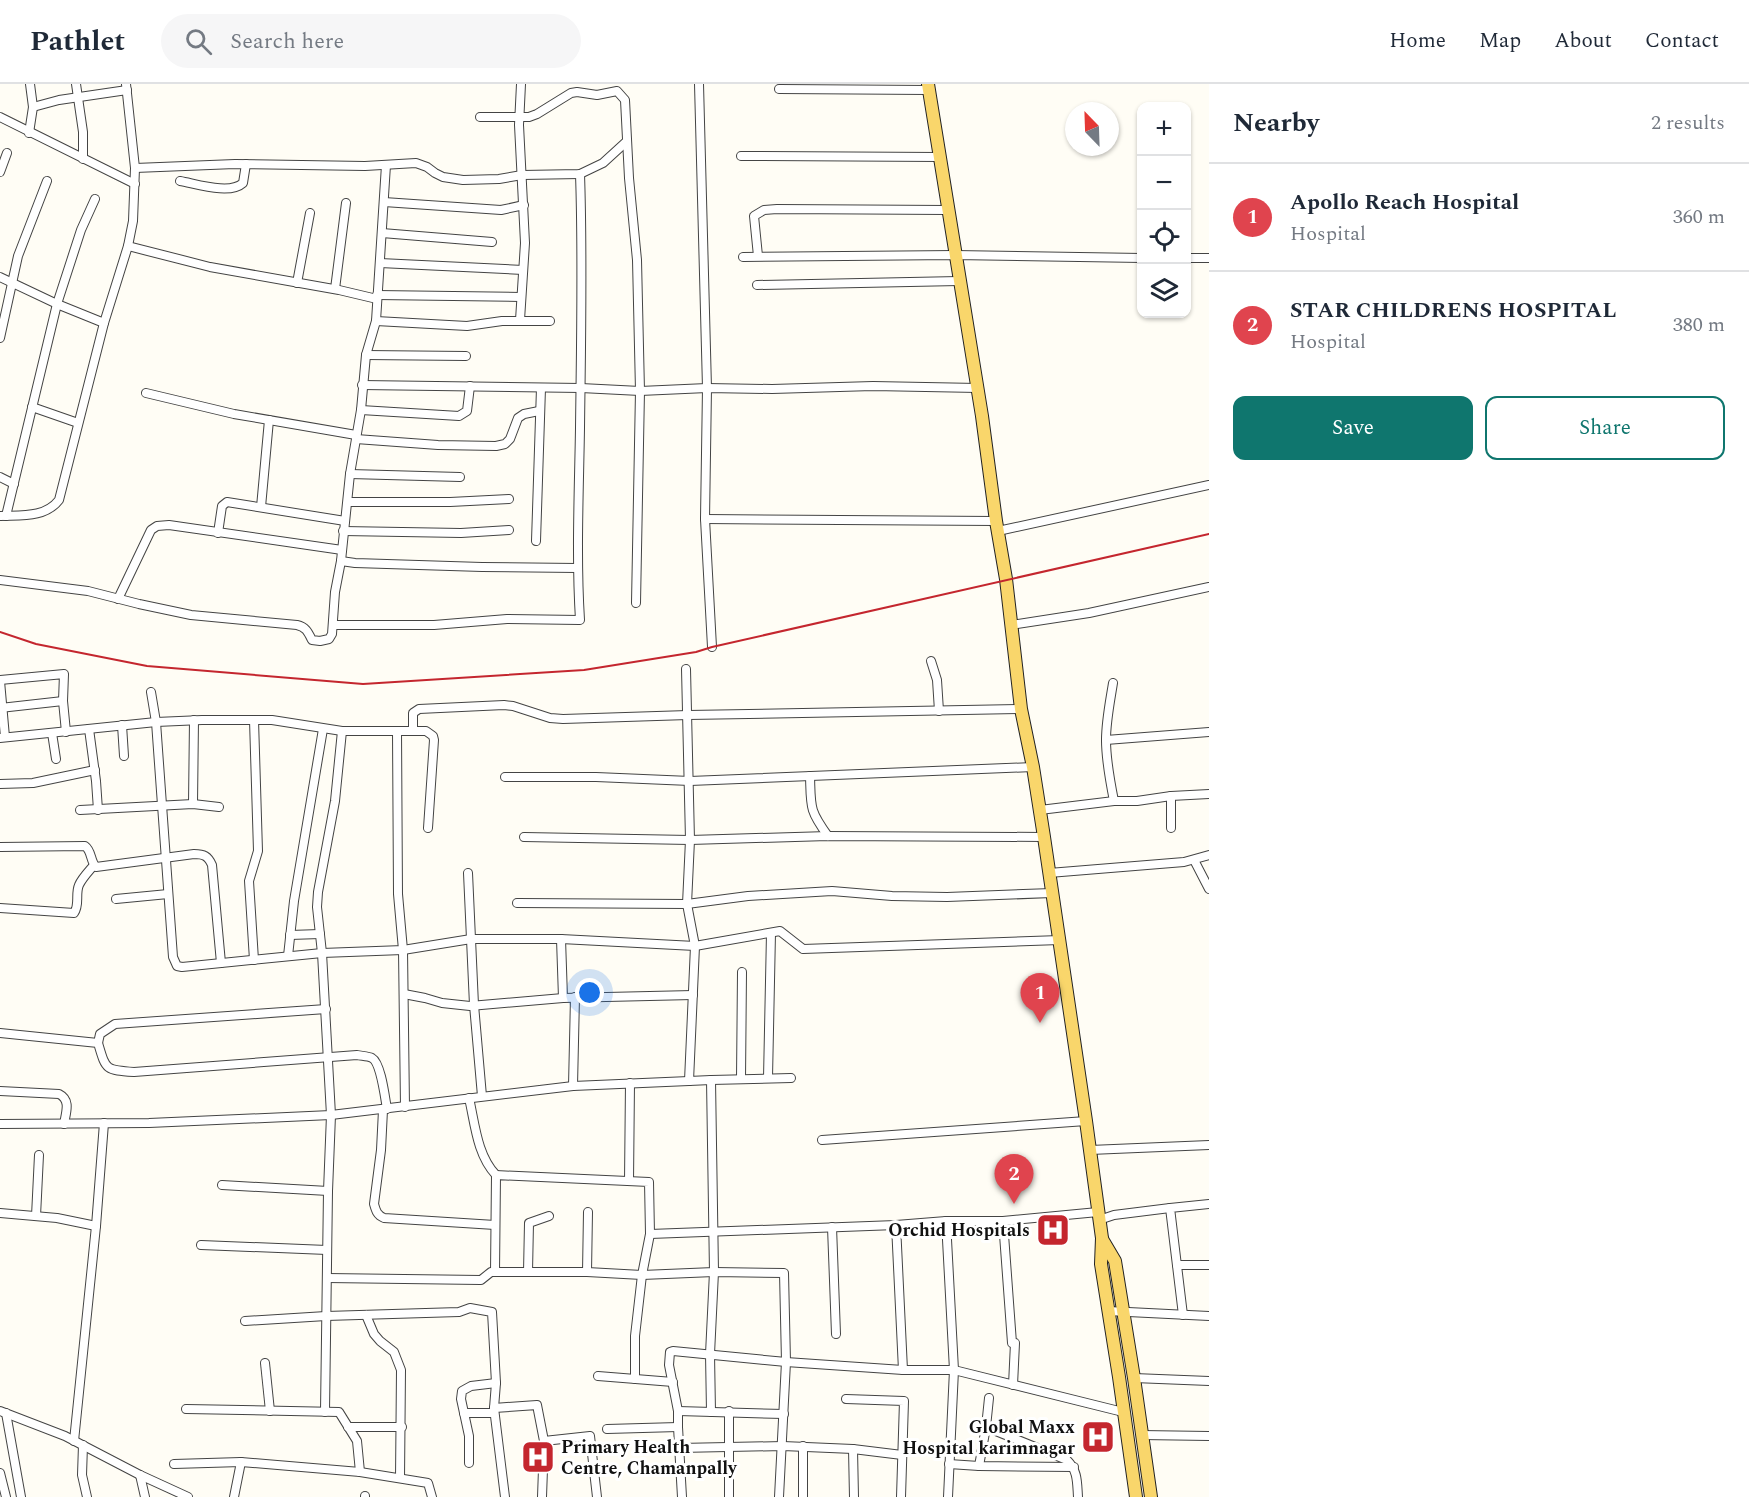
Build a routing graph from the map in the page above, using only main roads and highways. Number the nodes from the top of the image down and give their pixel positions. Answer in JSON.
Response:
{"nodes":[{"id":1,"x":928,"y":87,"type":"edge"},
{"id":2,"x":1102,"y":1238,"type":"junction"},
{"id":3,"x":1136,"y":1497,"type":"edge"},
{"id":4,"x":1151,"y":1497,"type":"edge"}],
"edges":[{"from":1,"to":2,"type":"main road"},
{"from":2,"to":3,"type":"main road"},
{"from":2,"to":4,"type":"main road"}]}
